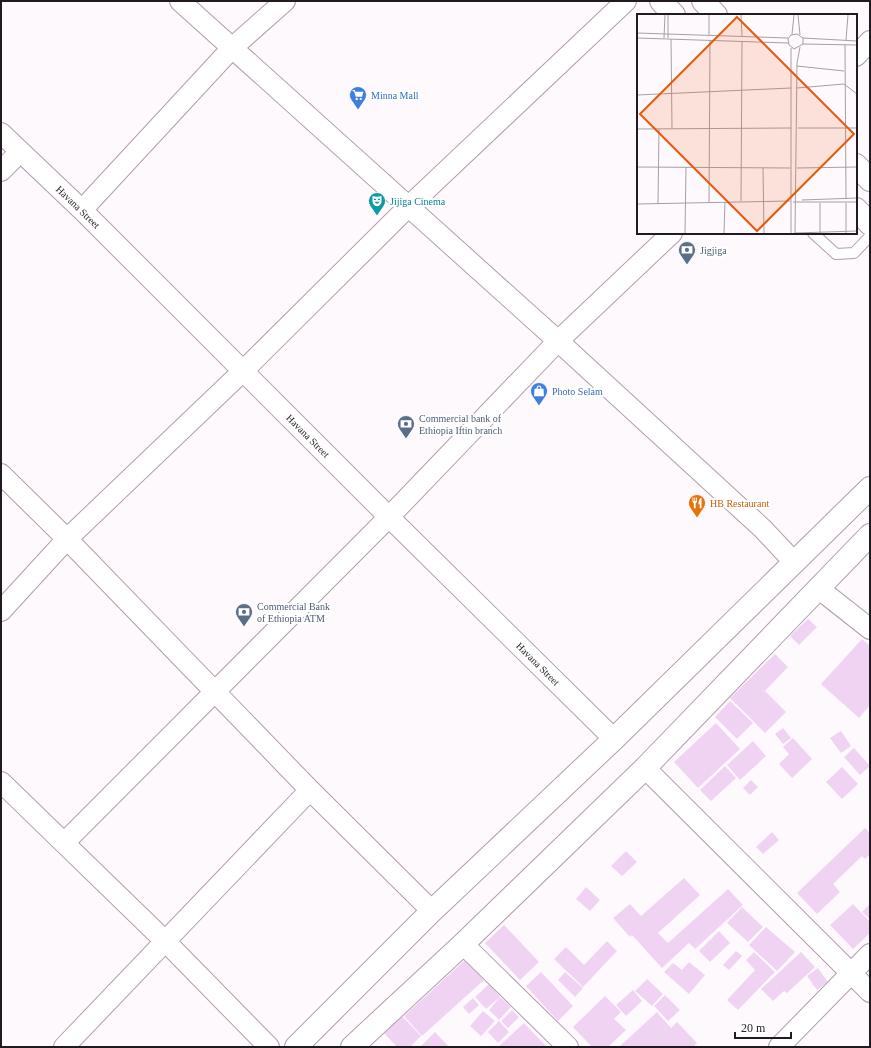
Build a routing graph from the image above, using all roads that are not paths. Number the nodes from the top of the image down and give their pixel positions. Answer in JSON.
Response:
{"nodes":[{"id":1,"x":180,"y":1,"type":"edge"},
{"id":2,"x":285,"y":1,"type":"edge"},
{"id":3,"x":626,"y":1,"type":"edge"},
{"id":4,"x":661,"y":1,"type":"edge"},
{"id":5,"x":703,"y":1,"type":"edge"},
{"id":6,"x":673,"y":14,"type":"edge"},
{"id":7,"x":715,"y":14,"type":"edge"},
{"id":8,"x":870,"y":41,"type":"edge"},
{"id":9,"x":232,"y":48,"type":"junction"},
{"id":10,"x":857,"y":55,"type":"edge"},
{"id":11,"x":1,"y":133,"type":"edge"},
{"id":12,"x":20,"y":152,"type":"junction"},
{"id":13,"x":857,"y":166,"type":"edge"},
{"id":14,"x":1,"y":171,"type":"edge"},
{"id":15,"x":870,"y":180,"type":"edge"},
{"id":16,"x":408,"y":207,"type":"junction"},
{"id":17,"x":82,"y":210,"type":"junction"},
{"id":18,"x":857,"y":210,"type":"edge"},
{"id":19,"x":870,"y":224,"type":"edge"},
{"id":20,"x":671,"y":234,"type":"edge"},
{"id":21,"x":815,"y":234,"type":"edge"},
{"id":22,"x":870,"y":236,"type":"edge"},
{"id":23,"x":558,"y":341,"type":"junction"},
{"id":24,"x":243,"y":371,"type":"junction"},
{"id":25,"x":1,"y":474,"type":"edge"},
{"id":26,"x":870,"y":488,"type":"edge"},
{"id":27,"x":389,"y":518,"type":"junction"},
{"id":28,"x":870,"y":535,"type":"edge"},
{"id":29,"x":67,"y":539,"type":"junction"},
{"id":30,"x":794,"y":562,"type":"junction"},
{"id":31,"x":818,"y":588,"type":"junction"},
{"id":32,"x":1,"y":611,"type":"edge"},
{"id":33,"x":870,"y":629,"type":"edge"},
{"id":34,"x":215,"y":692,"type":"junction"},
{"id":35,"x":614,"y":739,"type":"junction"},
{"id":36,"x":645,"y":768,"type":"junction"},
{"id":37,"x":1,"y":782,"type":"edge"},
{"id":38,"x":310,"y":790,"type":"junction"},
{"id":39,"x":64,"y":843,"type":"junction"},
{"id":40,"x":432,"y":911,"type":"junction"},
{"id":41,"x":166,"y":942,"type":"junction"},
{"id":42,"x":463,"y":944,"type":"junction"},
{"id":43,"x":870,"y":954,"type":"edge"},
{"id":44,"x":851,"y":973,"type":"junction"},
{"id":45,"x":870,"y":992,"type":"edge"},
{"id":46,"x":64,"y":1047,"type":"edge"},
{"id":47,"x":269,"y":1047,"type":"edge"},
{"id":48,"x":296,"y":1047,"type":"edge"},
{"id":49,"x":352,"y":1047,"type":"edge"},
{"id":50,"x":568,"y":1047,"type":"edge"},
{"id":51,"x":779,"y":1047,"type":"edge"}],
"edges":[{"from":1,"to":9,"type":"street"},
{"from":2,"to":9,"type":"street"},
{"from":3,"to":16,"type":"street"},
{"from":4,"to":6,"type":"main road"},
{"from":5,"to":7,"type":"main road"},
{"from":8,"to":10,"type":"street"},
{"from":9,"to":16,"type":"street"},
{"from":9,"to":17,"type":"street"},
{"from":11,"to":12,"type":"street","name":"Havana Street"},
{"from":12,"to":14,"type":"street"},
{"from":12,"to":17,"type":"street","name":"Havana Street"},
{"from":13,"to":15,"type":"main road"},
{"from":16,"to":23,"type":"street"},
{"from":16,"to":24,"type":"street"},
{"from":17,"to":24,"type":"street","name":"Havana Street"},
{"from":18,"to":19,"type":"main road"},
{"from":20,"to":23,"type":"street"},
{"from":21,"to":22,"type":"lane"},
{"from":23,"to":27,"type":"street"},
{"from":23,"to":30,"type":"street"},
{"from":24,"to":27,"type":"street","name":"Havana Street"},
{"from":24,"to":29,"type":"street"},
{"from":25,"to":29,"type":"street"},
{"from":26,"to":30,"type":"main road"},
{"from":27,"to":34,"type":"street"},
{"from":27,"to":35,"type":"street","name":"Havana Street"},
{"from":28,"to":31,"type":"main road"},
{"from":29,"to":32,"type":"street"},
{"from":29,"to":34,"type":"street"},
{"from":30,"to":35,"type":"main road"},
{"from":31,"to":33,"type":"street"},
{"from":31,"to":36,"type":"main road"},
{"from":34,"to":38,"type":"street"},
{"from":34,"to":39,"type":"street"},
{"from":35,"to":40,"type":"main road"},
{"from":36,"to":42,"type":"main road"},
{"from":36,"to":44,"type":"street"},
{"from":37,"to":39,"type":"street"},
{"from":38,"to":40,"type":"street"},
{"from":38,"to":41,"type":"street"},
{"from":39,"to":41,"type":"street"},
{"from":40,"to":48,"type":"main road"},
{"from":41,"to":46,"type":"street"},
{"from":41,"to":47,"type":"street"},
{"from":42,"to":49,"type":"main road"},
{"from":42,"to":50,"type":"street"},
{"from":43,"to":44,"type":"street"},
{"from":44,"to":45,"type":"street"},
{"from":44,"to":51,"type":"street"}]}
